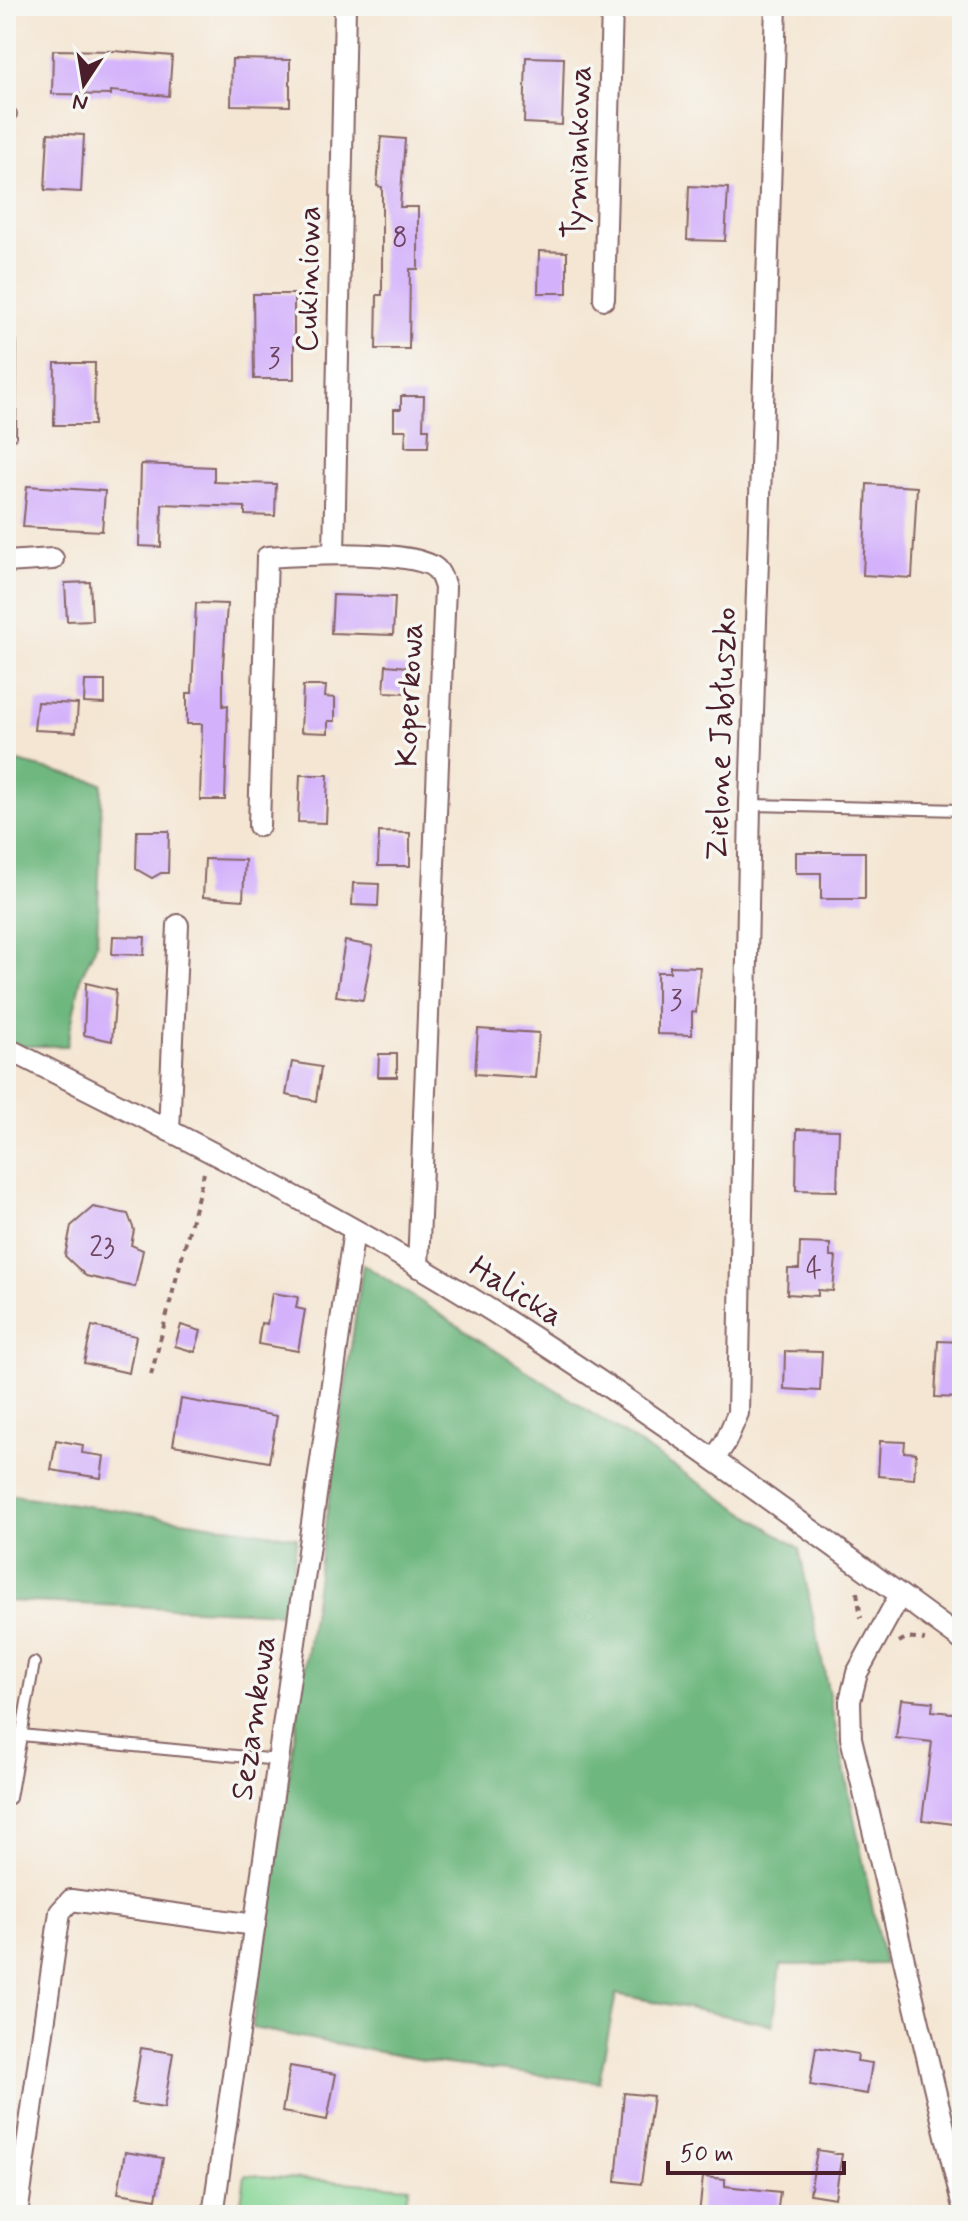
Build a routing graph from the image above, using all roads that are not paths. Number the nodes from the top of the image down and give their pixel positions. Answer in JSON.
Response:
{"nodes":[{"id":1,"x":345,"y":6,"type":"edge"},
{"id":2,"x":612,"y":6,"type":"edge"},
{"id":3,"x":776,"y":6,"type":"edge"},
{"id":4,"x":604,"y":299,"type":"dead end"},
{"id":5,"x":6,"y":344,"type":"edge"},
{"id":6,"x":10,"y":436,"type":"dead end"},
{"id":7,"x":334,"y":554,"type":"junction"},
{"id":8,"x":53,"y":559,"type":"dead end"},
{"id":9,"x":6,"y":562,"type":"edge"},
{"id":10,"x":750,"y":805,"type":"junction"},
{"id":11,"x":962,"y":810,"type":"edge"},
{"id":12,"x":259,"y":826,"type":"dead end"},
{"id":13,"x":178,"y":925,"type":"dead end"},
{"id":14,"x":6,"y":1048,"type":"edge"},
{"id":15,"x":169,"y":1131,"type":"junction"},
{"id":16,"x":354,"y":1230,"type":"junction"},
{"id":17,"x":418,"y":1267,"type":"junction"},
{"id":18,"x":714,"y":1459,"type":"junction"},
{"id":19,"x":900,"y":1595,"type":"junction"},
{"id":20,"x":962,"y":1640,"type":"edge"},
{"id":21,"x":34,"y":1663,"type":"dead end"},
{"id":22,"x":21,"y":1735,"type":"junction"},
{"id":23,"x":278,"y":1760,"type":"junction"},
{"id":24,"x":10,"y":1798,"type":"dead end"},
{"id":25,"x":255,"y":1925,"type":"junction"},
{"id":26,"x":961,"y":2198,"type":"edge"},
{"id":27,"x":17,"y":2215,"type":"edge"},
{"id":28,"x":213,"y":2215,"type":"edge"}],
"edges":[{"from":1,"to":7,"type":"street","name":"Cukiniowa"},
{"from":2,"to":4,"type":"street","name":"Tymiankowa"},
{"from":3,"to":10,"type":"street","name":"Zielone Jabłuszko"},
{"from":5,"to":6,"type":"lane"},
{"from":7,"to":12,"type":"street","name":"Koperkowa"},
{"from":7,"to":17,"type":"street","name":"Koperkowa"},
{"from":8,"to":9,"type":"street"},
{"from":10,"to":11,"type":"lane"},
{"from":10,"to":18,"type":"street","name":"Zielone Jabłuszko"},
{"from":13,"to":15,"type":"street"},
{"from":14,"to":15,"type":"street","name":"Halicka"},
{"from":15,"to":16,"type":"street","name":"Halicka"},
{"from":16,"to":17,"type":"street","name":"Halicka"},
{"from":16,"to":23,"type":"street","name":"Sezamkowa"},
{"from":17,"to":18,"type":"street","name":"Halicka"},
{"from":18,"to":19,"type":"street","name":"Halicka"},
{"from":19,"to":20,"type":"street","name":"Halicka"},
{"from":19,"to":26,"type":"street"},
{"from":21,"to":22,"type":"lane"},
{"from":22,"to":23,"type":"lane"},
{"from":22,"to":24,"type":"lane"},
{"from":23,"to":25,"type":"street","name":"Sezamkowa"},
{"from":25,"to":27,"type":"street"},
{"from":25,"to":28,"type":"street","name":"Sezamkowa"}]}
